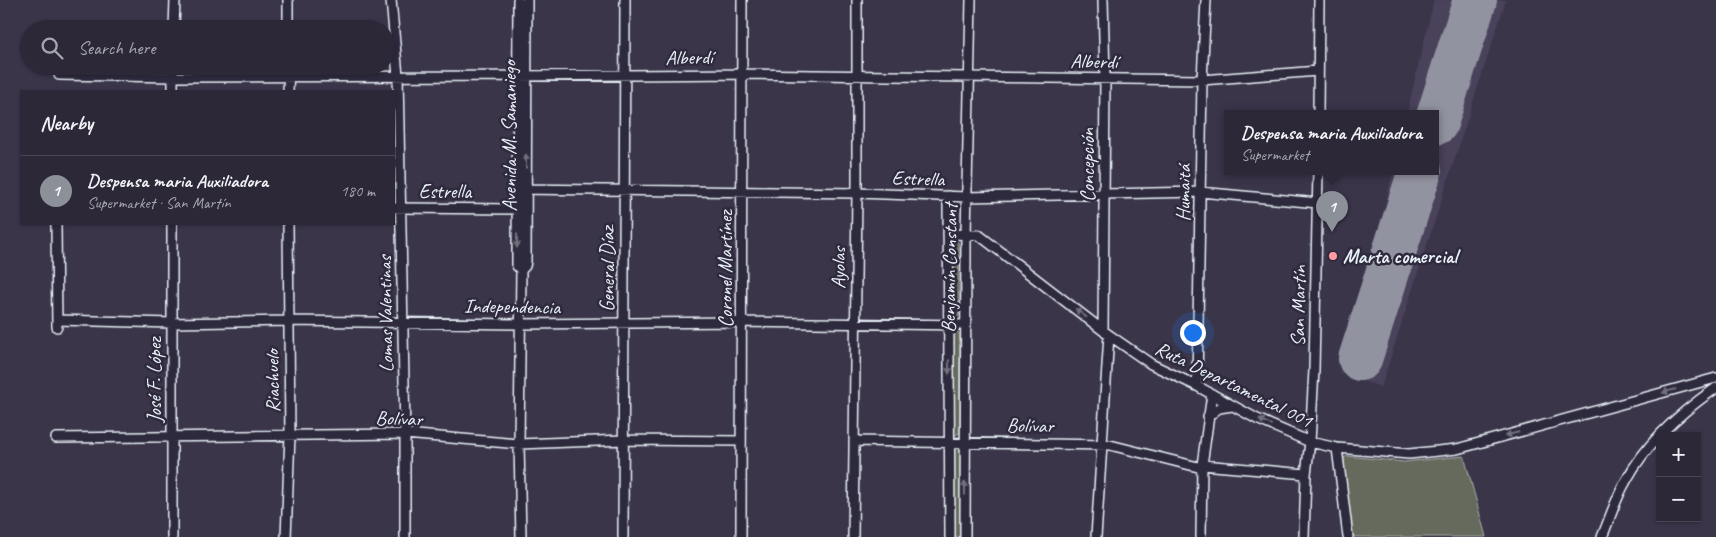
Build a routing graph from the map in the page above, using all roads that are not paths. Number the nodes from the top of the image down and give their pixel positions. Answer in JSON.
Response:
{"nodes":[{"id":1,"x":175,"y":0,"type":"edge"},
{"id":2,"x":288,"y":0,"type":"edge"},
{"id":3,"x":391,"y":0,"type":"edge"},
{"id":4,"x":518,"y":0,"type":"edge"},
{"id":5,"x":527,"y":0,"type":"edge"},
{"id":6,"x":624,"y":0,"type":"edge"},
{"id":7,"x":742,"y":0,"type":"edge"},
{"id":8,"x":857,"y":0,"type":"edge"},
{"id":9,"x":971,"y":0,"type":"edge"},
{"id":10,"x":1103,"y":0,"type":"edge"},
{"id":11,"x":1206,"y":0,"type":"edge"},
{"id":12,"x":1320,"y":0,"type":"edge"},
{"id":13,"x":174,"y":20,"type":"edge"},
{"id":14,"x":288,"y":20,"type":"edge"},
{"id":15,"x":393,"y":20,"type":"edge"},
{"id":16,"x":395,"y":43,"type":"edge"},
{"id":17,"x":1318,"y":71,"type":"junction"},
{"id":18,"x":742,"y":74,"type":"junction"},
{"id":19,"x":59,"y":75,"type":"dead end"},
{"id":20,"x":624,"y":75,"type":"junction"},
{"id":21,"x":289,"y":76,"type":"junction"},
{"id":22,"x":398,"y":76,"type":"junction"},
{"id":23,"x":522,"y":76,"type":"junction"},
{"id":24,"x":857,"y":76,"type":"junction"},
{"id":25,"x":173,"y":77,"type":"junction"},
{"id":26,"x":970,"y":77,"type":"junction"},
{"id":27,"x":1105,"y":79,"type":"junction"},
{"id":28,"x":1202,"y":80,"type":"junction"},
{"id":29,"x":173,"y":90,"type":"edge"},
{"id":30,"x":288,"y":90,"type":"edge"},
{"id":31,"x":1318,"y":110,"type":"edge"},
{"id":32,"x":1318,"y":175,"type":"edge"},
{"id":33,"x":522,"y":190,"type":"junction"},
{"id":34,"x":621,"y":191,"type":"junction"},
{"id":35,"x":742,"y":191,"type":"junction"},
{"id":36,"x":1200,"y":192,"type":"junction"},
{"id":37,"x":857,"y":193,"type":"junction"},
{"id":38,"x":1104,"y":193,"type":"junction"},
{"id":39,"x":948,"y":196,"type":"junction"},
{"id":40,"x":967,"y":197,"type":"junction"},
{"id":41,"x":1318,"y":203,"type":"junction"},
{"id":42,"x":397,"y":208,"type":"edge"},
{"id":43,"x":522,"y":209,"type":"junction"},
{"id":44,"x":56,"y":225,"type":"edge"},
{"id":45,"x":172,"y":225,"type":"edge"},
{"id":46,"x":288,"y":225,"type":"edge"},
{"id":47,"x":948,"y":234,"type":"junction"},
{"id":48,"x":966,"y":234,"type":"junction"},
{"id":49,"x":288,"y":321,"type":"junction"},
{"id":50,"x":172,"y":322,"type":"junction"},
{"id":51,"x":403,"y":322,"type":"junction"},
{"id":52,"x":742,"y":322,"type":"junction"},
{"id":53,"x":520,"y":324,"type":"junction"},
{"id":54,"x":620,"y":324,"type":"junction"},
{"id":55,"x":948,"y":324,"type":"junction"},
{"id":56,"x":966,"y":324,"type":"junction"},
{"id":57,"x":855,"y":325,"type":"junction"},
{"id":58,"x":1106,"y":333,"type":"junction"},
{"id":59,"x":1716,"y":378,"type":"edge"},
{"id":60,"x":1692,"y":385,"type":"junction"},
{"id":61,"x":1197,"y":386,"type":"junction"},
{"id":62,"x":1716,"y":388,"type":"edge"},
{"id":63,"x":1212,"y":394,"type":"junction"},
{"id":64,"x":1703,"y":397,"type":"junction"},
{"id":65,"x":1233,"y":406,"type":"junction"},
{"id":66,"x":1208,"y":416,"type":"junction"},
{"id":67,"x":404,"y":434,"type":"junction"},
{"id":68,"x":290,"y":435,"type":"junction"},
{"id":69,"x":172,"y":437,"type":"junction"},
{"id":70,"x":56,"y":438,"type":"dead end"},
{"id":71,"x":620,"y":440,"type":"junction"},
{"id":72,"x":741,"y":441,"type":"junction"},
{"id":73,"x":854,"y":441,"type":"junction"},
{"id":74,"x":949,"y":441,"type":"junction"},
{"id":75,"x":965,"y":441,"type":"junction"},
{"id":76,"x":1310,"y":442,"type":"junction"},
{"id":77,"x":519,"y":444,"type":"junction"},
{"id":78,"x":1101,"y":444,"type":"junction"},
{"id":79,"x":1337,"y":448,"type":"junction"},
{"id":80,"x":1202,"y":467,"type":"junction"},
{"id":81,"x":1306,"y":474,"type":"junction"},
{"id":82,"x":172,"y":537,"type":"edge"},
{"id":83,"x":286,"y":537,"type":"edge"},
{"id":84,"x":405,"y":537,"type":"edge"},
{"id":85,"x":521,"y":537,"type":"edge"},
{"id":86,"x":623,"y":537,"type":"edge"},
{"id":87,"x":741,"y":537,"type":"edge"},
{"id":88,"x":853,"y":537,"type":"edge"},
{"id":89,"x":950,"y":537,"type":"edge"},
{"id":90,"x":965,"y":537,"type":"edge"},
{"id":91,"x":1096,"y":537,"type":"edge"},
{"id":92,"x":1201,"y":537,"type":"edge"},
{"id":93,"x":1304,"y":537,"type":"edge"},
{"id":94,"x":1348,"y":537,"type":"edge"},
{"id":95,"x":1602,"y":537,"type":"edge"}],
"edges":[{"from":1,"to":13,"type":"street"},
{"from":2,"to":14,"type":"street"},
{"from":3,"to":15,"type":"street","name":"Lomas Valentinas"},
{"from":4,"to":23,"type":"street","name":"Avenida M. Samaniego"},
{"from":5,"to":23,"type":"street","name":"Avenida M. Samaniego"},
{"from":6,"to":20,"type":"street","name":"General Díaz"},
{"from":7,"to":18,"type":"street","name":"Coronel Martínez"},
{"from":8,"to":24,"type":"street","name":"Ayolas"},
{"from":9,"to":26,"type":"street","name":"Benjamín Constant"},
{"from":10,"to":27,"type":"street","name":"Concepción"},
{"from":11,"to":28,"type":"street","name":"Humaitá"},
{"from":12,"to":17,"type":"street"},
{"from":16,"to":22,"type":"street","name":"Lomas Valentinas"},
{"from":17,"to":28,"type":"street","name":"Alberdí"},
{"from":17,"to":31,"type":"street"},
{"from":18,"to":20,"type":"street","name":"Alberdí"},
{"from":18,"to":24,"type":"street","name":"Alberdí"},
{"from":18,"to":35,"type":"street","name":"Coronel Martínez"},
{"from":19,"to":25,"type":"street","name":"Alberdí"},
{"from":20,"to":23,"type":"street","name":"Alberdí"},
{"from":20,"to":34,"type":"street","name":"General Díaz"},
{"from":21,"to":22,"type":"street","name":"Alberdí"},
{"from":21,"to":25,"type":"street","name":"Alberdí"},
{"from":21,"to":30,"type":"street"},
{"from":22,"to":23,"type":"street","name":"Alberdí"},
{"from":22,"to":42,"type":"street","name":"Lomas Valentinas"},
{"from":23,"to":33,"type":"street","name":"Avenida M. Samaniego"},
{"from":24,"to":26,"type":"street","name":"Alberdí"},
{"from":24,"to":37,"type":"street","name":"Ayolas"},
{"from":25,"to":29,"type":"street"},
{"from":26,"to":27,"type":"street","name":"Alberdí"},
{"from":26,"to":40,"type":"street","name":"Benjamín Constant"},
{"from":27,"to":28,"type":"street","name":"Alberdí"},
{"from":27,"to":38,"type":"street","name":"Concepción"},
{"from":28,"to":36,"type":"street","name":"Humaitá"},
{"from":32,"to":41,"type":"street","name":"San Martín"},
{"from":33,"to":34,"type":"street","name":"Estrella"},
{"from":33,"to":43,"type":"street","name":"Avenida M. Samaniego"},
{"from":34,"to":35,"type":"street","name":"Estrella"},
{"from":34,"to":54,"type":"street","name":"General Díaz"},
{"from":35,"to":37,"type":"street","name":"Estrella"},
{"from":35,"to":52,"type":"street","name":"Coronel Martínez"},
{"from":36,"to":38,"type":"street","name":"Estrella"},
{"from":36,"to":41,"type":"street","name":"Estrella"},
{"from":36,"to":61,"type":"street","name":"Humaitá"},
{"from":37,"to":39,"type":"street","name":"Estrella"},
{"from":37,"to":57,"type":"street","name":"Ayolas"},
{"from":38,"to":40,"type":"street","name":"Estrella"},
{"from":38,"to":58,"type":"street","name":"Concepción"},
{"from":39,"to":40,"type":"street","name":"Estrella"},
{"from":39,"to":47,"type":"street","name":"Benjamín Constant"},
{"from":40,"to":48,"type":"street","name":"Benjamín Constant"},
{"from":41,"to":76,"type":"street","name":"San Martín"},
{"from":42,"to":43,"type":"street","name":"Estrella"},
{"from":42,"to":51,"type":"street","name":"Lomas Valentinas"},
{"from":43,"to":53,"type":"street","name":"Avenida M. Samaniego"},
{"from":44,"to":50,"type":"street","name":"Independencia"},
{"from":45,"to":50,"type":"street","name":"José F. López"},
{"from":46,"to":49,"type":"street","name":"Riachuelo"},
{"from":47,"to":48,"type":"street","name":"Ruta Departamental 001"},
{"from":47,"to":55,"type":"street","name":"Benjamín Constant"},
{"from":48,"to":56,"type":"street","name":"Benjamín Constant"},
{"from":58,"to":48,"type":"street","name":"Ruta Departamental 001","one_way":true},
{"from":49,"to":50,"type":"street","name":"Independencia"},
{"from":49,"to":51,"type":"street","name":"Independencia"},
{"from":49,"to":68,"type":"street","name":"Riachuelo"},
{"from":50,"to":69,"type":"street","name":"José F. López"},
{"from":51,"to":53,"type":"street","name":"Independencia"},
{"from":51,"to":67,"type":"street","name":"Lomas Valentinas"},
{"from":52,"to":54,"type":"street","name":"Independencia"},
{"from":52,"to":57,"type":"street","name":"Independencia"},
{"from":52,"to":72,"type":"street","name":"Coronel Martínez"},
{"from":53,"to":54,"type":"street","name":"Independencia"},
{"from":53,"to":77,"type":"street","name":"Avenida M. Samaniego"},
{"from":54,"to":71,"type":"street","name":"General Díaz"},
{"from":55,"to":56,"type":"street","name":"Independencia"},
{"from":55,"to":57,"type":"street","name":"Independencia"},
{"from":55,"to":74,"type":"street","name":"Benjamín Constant","one_way":true},
{"from":56,"to":75,"type":"street","name":"Benjamín Constant"},
{"from":57,"to":73,"type":"street","name":"Ayolas"},
{"from":58,"to":61,"type":"street","name":"Ruta Departamental 001"},
{"from":58,"to":78,"type":"street","name":"Concepción"},
{"from":59,"to":60,"type":"street","name":"Ruta Departamental 001"},
{"from":60,"to":64,"type":"street"},
{"from":60,"to":79,"type":"street","name":"Ruta Departamental 001","one_way":true},
{"from":61,"to":63,"type":"street","name":"Ruta Departamental 001"},
{"from":62,"to":64,"type":"street"},
{"from":63,"to":65,"type":"street","name":"Ruta Departamental 001"},
{"from":63,"to":66,"type":"street"},
{"from":64,"to":95,"type":"street"},
{"from":65,"to":66,"type":"street"},
{"from":76,"to":65,"type":"street","name":"Ruta Departamental 001","one_way":true},
{"from":66,"to":80,"type":"street"},
{"from":67,"to":68,"type":"street","name":"Bolívar"},
{"from":67,"to":77,"type":"street","name":"Bolívar"},
{"from":67,"to":84,"type":"street","name":"Lomas Valentinas"},
{"from":68,"to":69,"type":"street","name":"Bolívar"},
{"from":68,"to":83,"type":"street","name":"Riachuelo"},
{"from":69,"to":70,"type":"street","name":"Bolívar"},
{"from":69,"to":82,"type":"street","name":"José F. López"},
{"from":71,"to":72,"type":"street","name":"Bolívar"},
{"from":71,"to":77,"type":"street","name":"Bolívar"},
{"from":71,"to":86,"type":"street","name":"General Díaz"},
{"from":72,"to":87,"type":"street","name":"Coronel Martínez"},
{"from":73,"to":74,"type":"street","name":"Bolívar"},
{"from":73,"to":88,"type":"street","name":"Ayolas"},
{"from":74,"to":75,"type":"street","name":"Bolívar"},
{"from":74,"to":89,"type":"street","name":"Benjamín Constant"},
{"from":75,"to":78,"type":"street","name":"Bolívar"},
{"from":90,"to":75,"type":"street","name":"Benjamín Constant","one_way":true},
{"from":76,"to":79,"type":"street","name":"Ruta Departamental 001"},
{"from":76,"to":81,"type":"street","name":"San Martín"},
{"from":77,"to":85,"type":"street","name":"Avenida M. Samaniego"},
{"from":78,"to":80,"type":"street","name":"Bolívar"},
{"from":78,"to":91,"type":"street","name":"Concepción"},
{"from":79,"to":94,"type":"street"},
{"from":80,"to":81,"type":"street","name":"Bolívar"},
{"from":80,"to":92,"type":"street"},
{"from":81,"to":93,"type":"street","name":"San Martín"}]}
